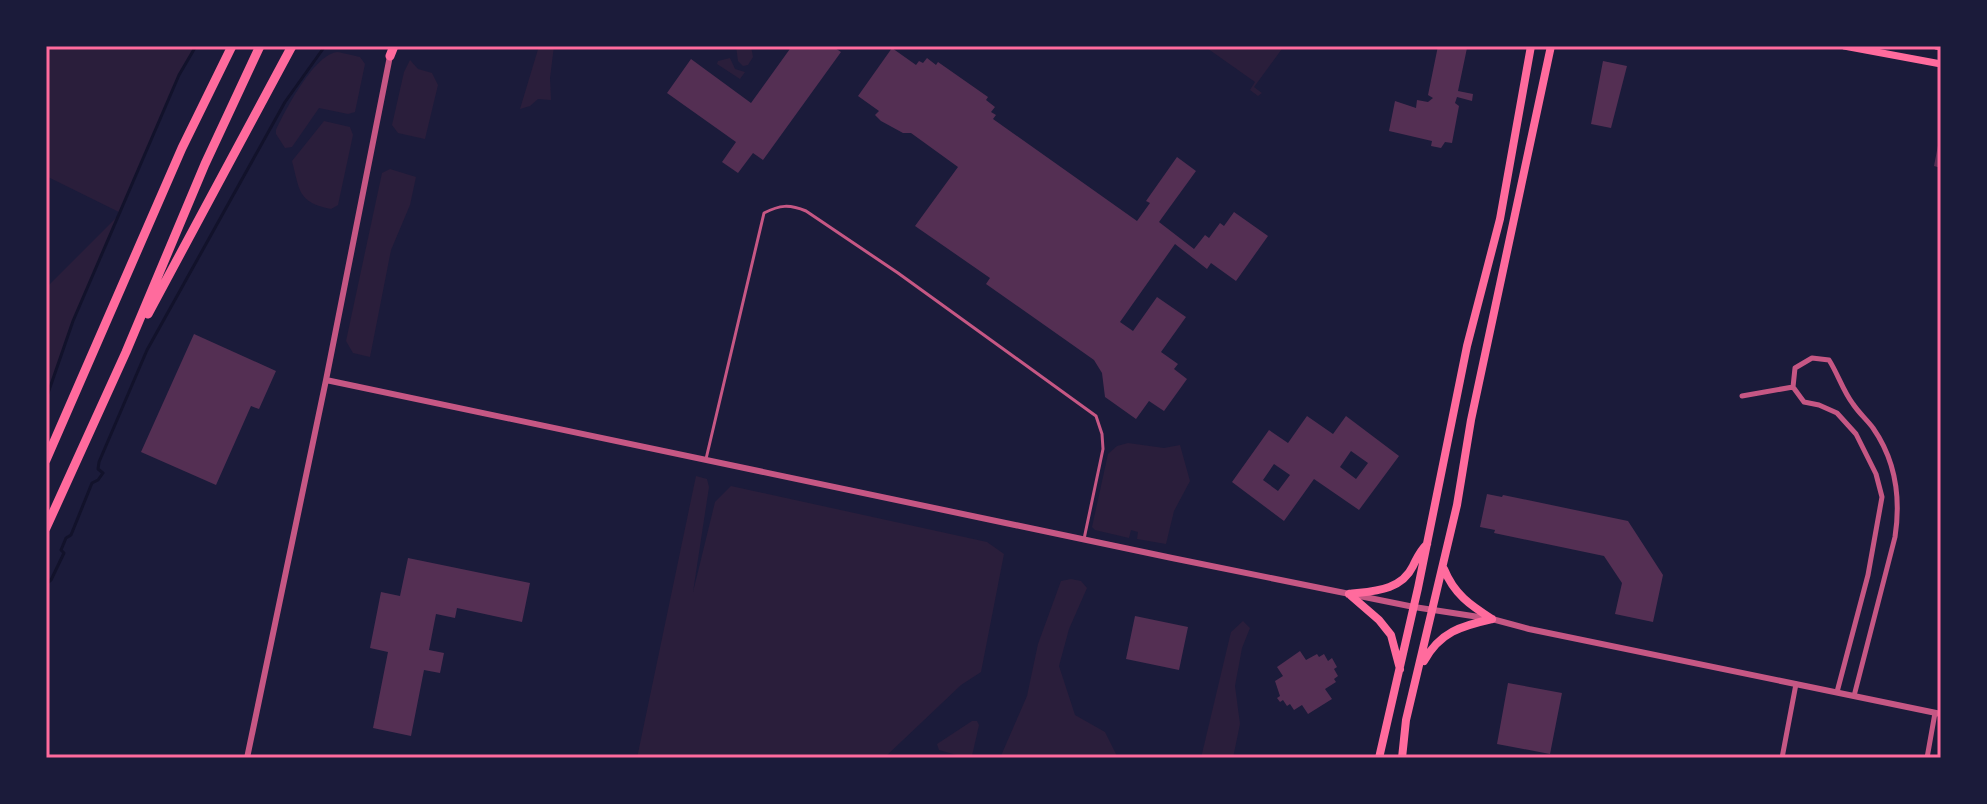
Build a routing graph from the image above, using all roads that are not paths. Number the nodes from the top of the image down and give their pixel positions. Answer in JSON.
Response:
{"nodes":[{"id":1,"x":232,"y":46,"type":"edge"},
{"id":2,"x":260,"y":46,"type":"edge"},
{"id":3,"x":292,"y":46,"type":"edge"},
{"id":4,"x":1531,"y":46,"type":"edge"},
{"id":5,"x":1551,"y":46,"type":"edge"},
{"id":6,"x":1844,"y":46,"type":"edge"},
{"id":7,"x":391,"y":49,"type":"edge"},
{"id":8,"x":1941,"y":64,"type":"edge"},
{"id":9,"x":126,"y":352,"type":"junction"},
{"id":10,"x":326,"y":380,"type":"junction"},
{"id":11,"x":1793,"y":387,"type":"junction"},
{"id":12,"x":1742,"y":396,"type":"dead end"},
{"id":13,"x":706,"y":459,"type":"junction"},
{"id":14,"x":46,"y":460,"type":"edge"},
{"id":15,"x":46,"y":528,"type":"edge"},
{"id":16,"x":1084,"y":539,"type":"junction"},
{"id":17,"x":1428,"y":543,"type":"junction"},
{"id":18,"x":1444,"y":569,"type":"junction"},
{"id":19,"x":1349,"y":594,"type":"junction"},
{"id":20,"x":1414,"y":607,"type":"junction"},
{"id":21,"x":1434,"y":610,"type":"junction"},
{"id":22,"x":1492,"y":619,"type":"junction"},
{"id":23,"x":1400,"y":669,"type":"junction"},
{"id":24,"x":1418,"y":672,"type":"junction"},
{"id":25,"x":1796,"y":684,"type":"junction"},
{"id":26,"x":1837,"y":692,"type":"junction"},
{"id":27,"x":1854,"y":696,"type":"junction"},
{"id":28,"x":1938,"y":714,"type":"edge"},
{"id":29,"x":247,"y":758,"type":"edge"},
{"id":30,"x":1379,"y":758,"type":"edge"},
{"id":31,"x":1402,"y":758,"type":"edge"},
{"id":32,"x":1782,"y":758,"type":"edge"},
{"id":33,"x":1927,"y":758,"type":"edge"}],
"edges":[{"from":1,"to":14,"type":"highway"},
{"from":2,"to":9,"type":"highway"},
{"from":3,"to":9,"type":"highway"},
{"from":4,"to":17,"type":"main road"},
{"from":5,"to":18,"type":"main road"},
{"from":6,"to":8,"type":"main road"},
{"from":7,"to":10,"type":"street"},
{"from":9,"to":15,"type":"highway"},
{"from":10,"to":13,"type":"street"},
{"from":10,"to":29,"type":"street"},
{"from":11,"to":12,"type":"street"},
{"from":11,"to":26,"type":"street"},
{"from":11,"to":27,"type":"street"},
{"from":13,"to":16,"type":"street"},
{"from":13,"to":16,"type":"lane"},
{"from":16,"to":19,"type":"street"},
{"from":17,"to":19,"type":"main road"},
{"from":17,"to":20,"type":"main road"},
{"from":18,"to":21,"type":"main road"},
{"from":18,"to":22,"type":"main road"},
{"from":19,"to":20,"type":"street"},
{"from":19,"to":23,"type":"main road"},
{"from":20,"to":21,"type":"street"},
{"from":20,"to":23,"type":"main road"},
{"from":21,"to":22,"type":"street"},
{"from":21,"to":24,"type":"main road"},
{"from":22,"to":24,"type":"main road"},
{"from":22,"to":25,"type":"street"},
{"from":23,"to":30,"type":"main road"},
{"from":24,"to":31,"type":"main road"},
{"from":25,"to":26,"type":"street"},
{"from":25,"to":32,"type":"street"},
{"from":26,"to":27,"type":"street"},
{"from":27,"to":28,"type":"street"},
{"from":28,"to":33,"type":"street"}]}
